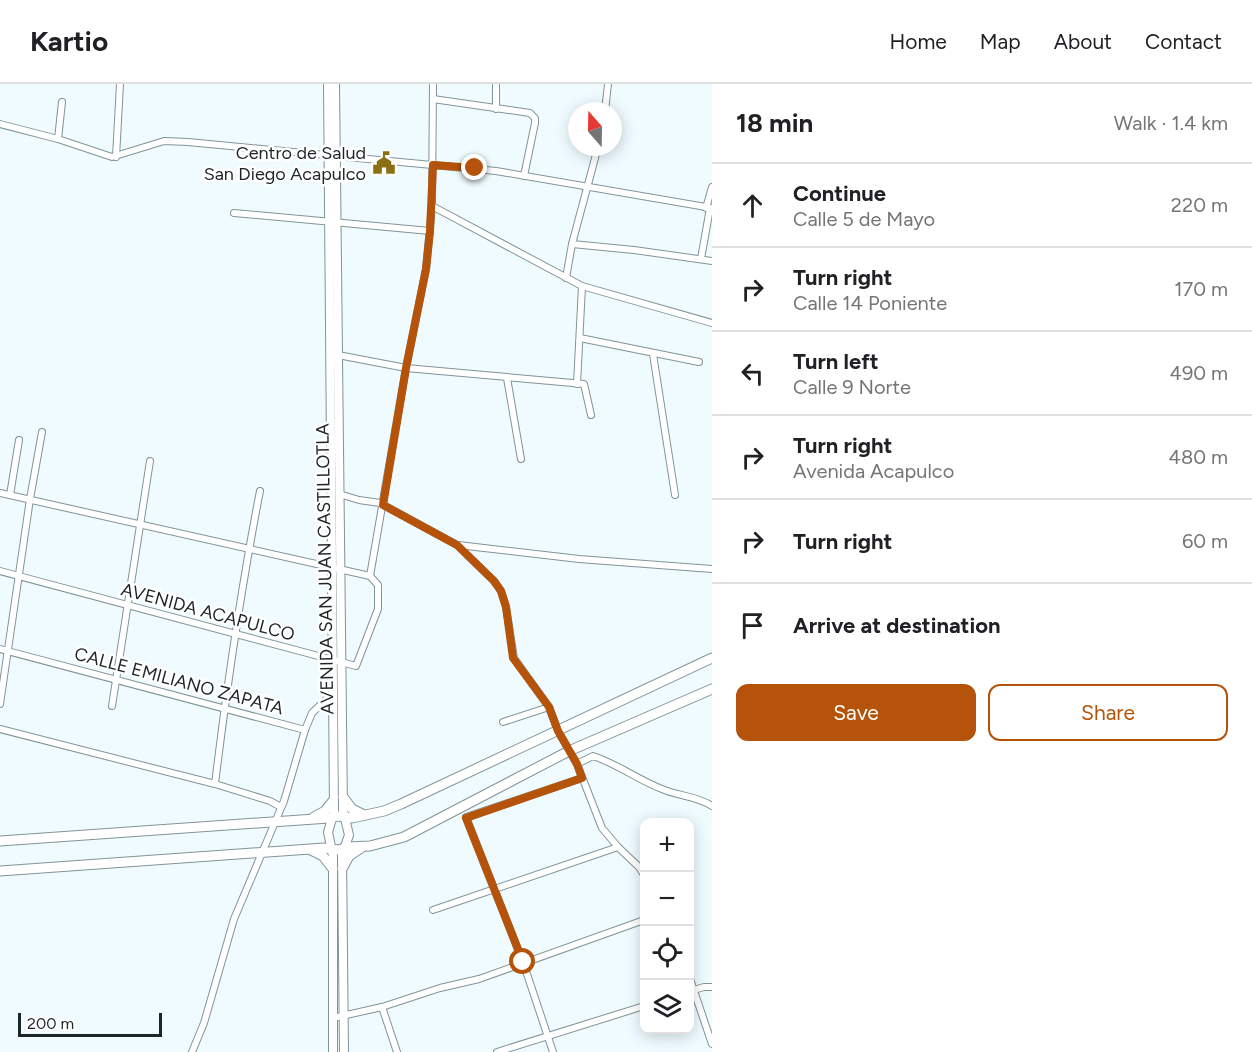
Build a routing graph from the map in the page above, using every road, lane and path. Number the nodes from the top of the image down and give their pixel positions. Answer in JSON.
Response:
{"nodes":[{"id":1,"x":120,"y":84,"type":"edge"},
{"id":2,"x":328,"y":84,"type":"edge"},
{"id":3,"x":335,"y":84,"type":"edge"},
{"id":4,"x":433,"y":84,"type":"edge"},
{"id":5,"x":496,"y":84,"type":"edge"},
{"id":6,"x":608,"y":84,"type":"edge"},
{"id":7,"x":433,"y":99,"type":"junction"},
{"id":8,"x":62,"y":102,"type":"dead end"},
{"id":9,"x":605,"y":102,"type":"edge"},
{"id":10,"x":496,"y":109,"type":"junction"},
{"id":11,"x":0,"y":124,"type":"edge"},
{"id":12,"x":58,"y":139,"type":"junction"},
{"id":13,"x":332,"y":156,"type":"junction"},
{"id":14,"x":596,"y":156,"type":"edge"},
{"id":15,"x":116,"y":157,"type":"junction"},
{"id":16,"x":433,"y":165,"type":"junction"},
{"id":17,"x":524,"y":176,"type":"junction"},
{"id":18,"x":712,"y":187,"type":"edge"},
{"id":19,"x":588,"y":188,"type":"junction"},
{"id":20,"x":432,"y":206,"type":"junction"},
{"id":21,"x":709,"y":208,"type":"edge"},
{"id":22,"x":234,"y":213,"type":"dead end"},
{"id":23,"x":333,"y":222,"type":"junction"},
{"id":24,"x":430,"y":231,"type":"junction"},
{"id":25,"x":572,"y":244,"type":"junction"},
{"id":26,"x":701,"y":259,"type":"junction"},
{"id":27,"x":712,"y":261,"type":"edge"},
{"id":28,"x":566,"y":278,"type":"junction"},
{"id":29,"x":582,"y":286,"type":"junction"},
{"id":30,"x":712,"y":322,"type":"edge"},
{"id":31,"x":580,"y":338,"type":"junction"},
{"id":32,"x":653,"y":354,"type":"junction"},
{"id":33,"x":338,"y":355,"type":"junction"},
{"id":34,"x":699,"y":362,"type":"dead end"},
{"id":35,"x":406,"y":368,"type":"junction"},
{"id":36,"x":507,"y":378,"type":"junction"},
{"id":37,"x":577,"y":384,"type":"junction"},
{"id":38,"x":591,"y":415,"type":"dead end"},
{"id":39,"x":42,"y":432,"type":"dead end"},
{"id":40,"x":20,"y":440,"type":"dead end"},
{"id":41,"x":521,"y":459,"type":"dead end"},
{"id":42,"x":150,"y":461,"type":"dead end"},
{"id":43,"x":260,"y":491,"type":"dead end"},
{"id":44,"x":0,"y":493,"type":"edge"},
{"id":45,"x":339,"y":494,"type":"junction"},
{"id":46,"x":10,"y":495,"type":"junction"},
{"id":47,"x":675,"y":495,"type":"dead end"},
{"id":48,"x":30,"y":499,"type":"junction"},
{"id":49,"x":383,"y":505,"type":"junction"},
{"id":50,"x":140,"y":526,"type":"junction"},
{"id":51,"x":457,"y":545,"type":"junction"},
{"id":52,"x":249,"y":550,"type":"junction"},
{"id":53,"x":336,"y":569,"type":"junction"},
{"id":54,"x":712,"y":569,"type":"edge"},
{"id":55,"x":0,"y":571,"type":"edge"},
{"id":56,"x":18,"y":576,"type":"junction"},
{"id":57,"x":370,"y":576,"type":"junction"},
{"id":58,"x":127,"y":606,"type":"junction"},
{"id":59,"x":236,"y":634,"type":"junction"},
{"id":60,"x":0,"y":649,"type":"edge"},
{"id":61,"x":9,"y":651,"type":"junction"},
{"id":62,"x":712,"y":658,"type":"edge"},
{"id":63,"x":336,"y":662,"type":"junction"},
{"id":64,"x":116,"y":679,"type":"junction"},
{"id":65,"x":712,"y":689,"type":"edge"},
{"id":66,"x":333,"y":693,"type":"junction"},
{"id":67,"x":0,"y":704,"type":"edge"},
{"id":68,"x":112,"y":706,"type":"dead end"},
{"id":69,"x":549,"y":707,"type":"junction"},
{"id":70,"x":224,"y":709,"type":"junction"},
{"id":71,"x":503,"y":722,"type":"dead end"},
{"id":72,"x":0,"y":729,"type":"edge"},
{"id":73,"x":305,"y":730,"type":"junction"},
{"id":74,"x":558,"y":731,"type":"junction"},
{"id":75,"x":569,"y":751,"type":"junction"},
{"id":76,"x":577,"y":764,"type":"junction"},
{"id":77,"x":582,"y":778,"type":"junction"},
{"id":78,"x":214,"y":784,"type":"junction"},
{"id":79,"x":338,"y":799,"type":"junction"},
{"id":80,"x":712,"y":806,"type":"edge"},
{"id":81,"x":281,"y":807,"type":"junction"},
{"id":82,"x":364,"y":815,"type":"junction"},
{"id":83,"x":344,"y":817,"type":"junction"},
{"id":84,"x":333,"y":818,"type":"junction"},
{"id":85,"x":303,"y":820,"type":"junction"},
{"id":86,"x":275,"y":821,"type":"junction"},
{"id":87,"x":0,"y":841,"type":"edge"},
{"id":88,"x":362,"y":847,"type":"junction"},
{"id":89,"x":618,"y":847,"type":"junction"},
{"id":90,"x":332,"y":848,"type":"junction"},
{"id":91,"x":344,"y":848,"type":"junction"},
{"id":92,"x":309,"y":849,"type":"junction"},
{"id":93,"x":261,"y":853,"type":"junction"},
{"id":94,"x":338,"y":868,"type":"junction"},
{"id":95,"x":0,"y":871,"type":"edge"},
{"id":96,"x":643,"y":872,"type":"edge"},
{"id":97,"x":495,"y":890,"type":"junction"},
{"id":98,"x":433,"y":910,"type":"dead end"},
{"id":99,"x":640,"y":922,"type":"edge"},
{"id":100,"x":523,"y":962,"type":"junction"},
{"id":101,"x":712,"y":987,"type":"edge"},
{"id":102,"x":694,"y":991,"type":"edge"},
{"id":103,"x":694,"y":996,"type":"edge"},
{"id":104,"x":382,"y":1007,"type":"junction"},
{"id":105,"x":640,"y":1008,"type":"edge"},
{"id":106,"x":344,"y":1015,"type":"junction"},
{"id":107,"x":333,"y":1018,"type":"junction"},
{"id":108,"x":547,"y":1036,"type":"junction"},
{"id":109,"x":712,"y":1044,"type":"edge"},
{"id":110,"x":192,"y":1052,"type":"edge"},
{"id":111,"x":333,"y":1052,"type":"edge"},
{"id":112,"x":344,"y":1052,"type":"edge"},
{"id":113,"x":397,"y":1052,"type":"edge"},
{"id":114,"x":497,"y":1052,"type":"edge"},
{"id":115,"x":553,"y":1052,"type":"edge"}],
"edges":[{"from":1,"to":15,"type":"street"},
{"from":2,"to":13,"type":"main road","name":"AVENIDA SAN JUAN CASTILLOTLA"},
{"from":3,"to":13,"type":"main road","name":"AVENIDA SAN JUAN CASTILLOTLA"},
{"from":4,"to":7,"type":"street"},
{"from":5,"to":10,"type":"street"},
{"from":6,"to":9,"type":"street"},
{"from":7,"to":10,"type":"street"},
{"from":7,"to":16,"type":"street"},
{"from":8,"to":12,"type":"street"},
{"from":10,"to":17,"type":"street"},
{"from":11,"to":12,"type":"street"},
{"from":12,"to":15,"type":"street"},
{"from":13,"to":15,"type":"street"},
{"from":13,"to":16,"type":"street"},
{"from":13,"to":23,"type":"main road","name":"AVENIDA SAN JUAN CASTILLOTLA"},
{"from":14,"to":19,"type":"street"},
{"from":16,"to":17,"type":"street"},
{"from":16,"to":20,"type":"street"},
{"from":17,"to":19,"type":"street"},
{"from":18,"to":21,"type":"street"},
{"from":19,"to":21,"type":"street"},
{"from":19,"to":25,"type":"street"},
{"from":20,"to":24,"type":"street"},
{"from":20,"to":28,"type":"street"},
{"from":21,"to":26,"type":"street"},
{"from":22,"to":23,"type":"street"},
{"from":23,"to":24,"type":"street"},
{"from":23,"to":33,"type":"main road","name":"AVENIDA SAN JUAN CASTILLOTLA"},
{"from":23,"to":53,"type":"main road","name":"AVENIDA SAN JUAN CASTILLOTLA"},
{"from":24,"to":35,"type":"street"},
{"from":25,"to":26,"type":"street"},
{"from":25,"to":28,"type":"street"},
{"from":26,"to":27,"type":"street"},
{"from":28,"to":29,"type":"street"},
{"from":29,"to":30,"type":"street"},
{"from":29,"to":31,"type":"street"},
{"from":31,"to":32,"type":"street"},
{"from":31,"to":37,"type":"street"},
{"from":32,"to":34,"type":"street"},
{"from":32,"to":47,"type":"street"},
{"from":33,"to":35,"type":"street"},
{"from":33,"to":45,"type":"main road","name":"AVENIDA SAN JUAN CASTILLOTLA"},
{"from":35,"to":36,"type":"street"},
{"from":35,"to":49,"type":"street"},
{"from":36,"to":37,"type":"street"},
{"from":36,"to":41,"type":"street"},
{"from":37,"to":38,"type":"street"},
{"from":39,"to":48,"type":"street"},
{"from":40,"to":46,"type":"street"},
{"from":42,"to":50,"type":"street"},
{"from":43,"to":52,"type":"street"},
{"from":44,"to":46,"type":"street"},
{"from":45,"to":49,"type":"street"},
{"from":45,"to":53,"type":"main road","name":"AVENIDA SAN JUAN CASTILLOTLA"},
{"from":46,"to":48,"type":"street"},
{"from":48,"to":50,"type":"street"},
{"from":48,"to":56,"type":"street"},
{"from":49,"to":51,"type":"street"},
{"from":49,"to":57,"type":"street"},
{"from":50,"to":52,"type":"street"},
{"from":50,"to":58,"type":"street"},
{"from":51,"to":54,"type":"street"},
{"from":51,"to":69,"type":"street"},
{"from":52,"to":53,"type":"street"},
{"from":52,"to":59,"type":"street"},
{"from":53,"to":57,"type":"street"},
{"from":53,"to":63,"type":"main road","name":"AVENIDA SAN JUAN CASTILLOTLA"},
{"from":55,"to":56,"type":"street","name":"AVENIDA ACAPULCO"},
{"from":56,"to":58,"type":"street","name":"AVENIDA ACAPULCO"},
{"from":56,"to":61,"type":"street"},
{"from":57,"to":63,"type":"street"},
{"from":58,"to":59,"type":"street","name":"AVENIDA ACAPULCO"},
{"from":58,"to":64,"type":"street"},
{"from":59,"to":63,"type":"street","name":"AVENIDA ACAPULCO"},
{"from":59,"to":70,"type":"street"},
{"from":60,"to":61,"type":"street","name":"CALLE EMILIANO ZAPATA"},
{"from":61,"to":64,"type":"street","name":"CALLE EMILIANO ZAPATA"},
{"from":61,"to":67,"type":"street"},
{"from":62,"to":74,"type":"highway"},
{"from":63,"to":66,"type":"main road","name":"AVENIDA SAN JUAN CASTILLOTLA"},
{"from":63,"to":79,"type":"main road","name":"AVENIDA SAN JUAN CASTILLOTLA"},
{"from":64,"to":68,"type":"street"},
{"from":64,"to":70,"type":"street","name":"CALLE EMILIANO ZAPATA"},
{"from":65,"to":75,"type":"highway"},
{"from":66,"to":73,"type":"street","name":"CALLE EMILIANO ZAPATA"},
{"from":66,"to":79,"type":"main road","name":"AVENIDA SAN JUAN CASTILLOTLA"},
{"from":69,"to":71,"type":"street"},
{"from":69,"to":74,"type":"street"},
{"from":70,"to":73,"type":"street","name":"CALLE EMILIANO ZAPATA"},
{"from":70,"to":78,"type":"street"},
{"from":72,"to":78,"type":"street"},
{"from":73,"to":81,"type":"street"},
{"from":74,"to":75,"type":"street"},
{"from":74,"to":82,"type":"highway"},
{"from":75,"to":76,"type":"street"},
{"from":75,"to":88,"type":"highway"},
{"from":76,"to":77,"type":"street"},
{"from":76,"to":80,"type":"street"},
{"from":77,"to":89,"type":"street"},
{"from":77,"to":97,"type":"street"},
{"from":78,"to":81,"type":"street"},
{"from":79,"to":82,"type":"highway"},
{"from":79,"to":83,"type":"main road","name":"AVENIDA SAN JUAN CASTILLOTLA"},
{"from":79,"to":84,"type":"main road","name":"AVENIDA SAN JUAN CASTILLOTLA"},
{"from":79,"to":85,"type":"highway"},
{"from":81,"to":86,"type":"street"},
{"from":82,"to":83,"type":"highway"},
{"from":83,"to":84,"type":"highway"},
{"from":83,"to":91,"type":"main road","name":"AVENIDA SAN JUAN CASTILLOTLA"},
{"from":84,"to":85,"type":"highway"},
{"from":84,"to":90,"type":"main road","name":"AVENIDA SAN JUAN CASTILLOTLA"},
{"from":85,"to":86,"type":"highway"},
{"from":86,"to":87,"type":"highway"},
{"from":86,"to":93,"type":"street"},
{"from":88,"to":91,"type":"highway"},
{"from":88,"to":94,"type":"highway"},
{"from":89,"to":96,"type":"street"},
{"from":89,"to":97,"type":"street"},
{"from":90,"to":91,"type":"highway"},
{"from":90,"to":92,"type":"highway"},
{"from":90,"to":94,"type":"main road","name":"AVENIDA SAN JUAN CASTILLOTLA"},
{"from":91,"to":94,"type":"main road","name":"AVENIDA SAN JUAN CASTILLOTLA"},
{"from":92,"to":93,"type":"highway"},
{"from":92,"to":94,"type":"highway"},
{"from":93,"to":95,"type":"highway"},
{"from":93,"to":110,"type":"street"},
{"from":94,"to":106,"type":"main road","name":"AVENIDA SAN JUAN CASTILLOTLA"},
{"from":94,"to":107,"type":"main road","name":"AVENIDA SAN JUAN CASTILLOTLA"},
{"from":97,"to":98,"type":"street"},
{"from":97,"to":100,"type":"street"},
{"from":99,"to":100,"type":"street"},
{"from":100,"to":104,"type":"street"},
{"from":100,"to":108,"type":"street"},
{"from":101,"to":102,"type":"street"},
{"from":103,"to":109,"type":"street"},
{"from":104,"to":106,"type":"street"},
{"from":104,"to":113,"type":"street"},
{"from":105,"to":108,"type":"street"},
{"from":106,"to":107,"type":"street"},
{"from":106,"to":112,"type":"main road","name":"AVENIDA SAN JUAN CASTILLOTLA"},
{"from":107,"to":111,"type":"main road","name":"AVENIDA SAN JUAN CASTILLOTLA"},
{"from":108,"to":114,"type":"street"},
{"from":108,"to":115,"type":"street"}]}
